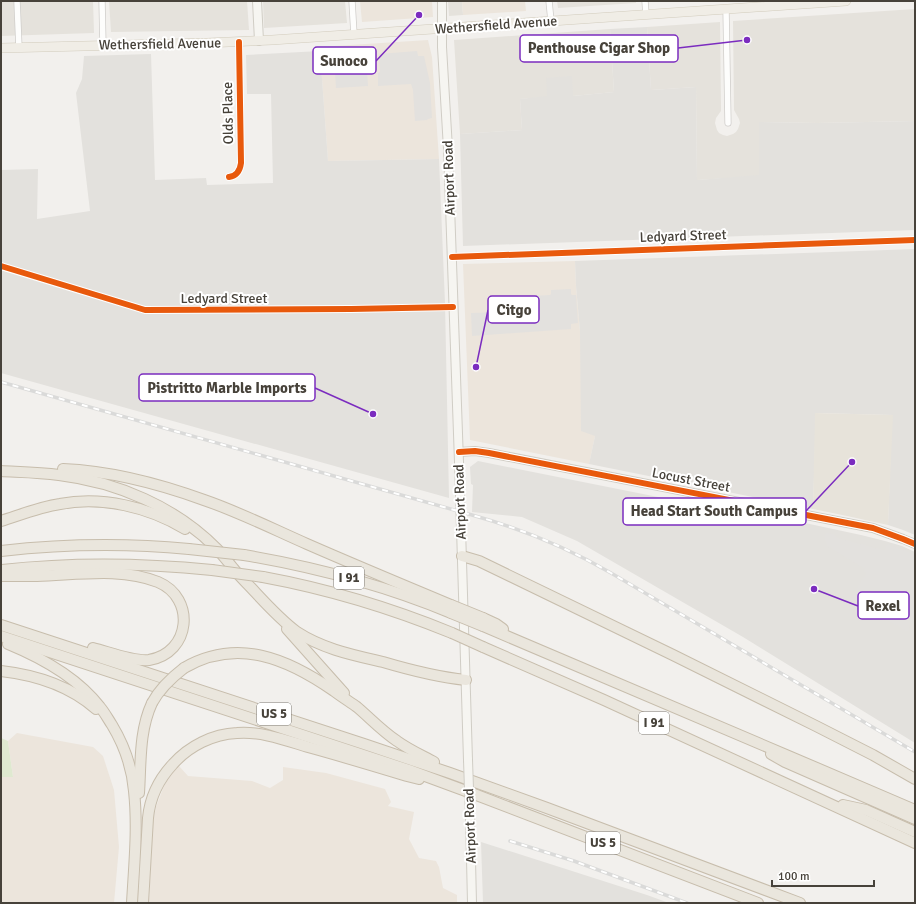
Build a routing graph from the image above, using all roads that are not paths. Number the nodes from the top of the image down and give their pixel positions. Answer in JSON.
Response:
{"nodes":[{"id":1,"x":17,"y":1,"type":"edge"},
{"id":2,"x":102,"y":1,"type":"edge"},
{"id":3,"x":257,"y":1,"type":"edge"},
{"id":4,"x":352,"y":1,"type":"edge"},
{"id":5,"x":442,"y":1,"type":"edge"},
{"id":6,"x":549,"y":1,"type":"edge"},
{"id":7,"x":645,"y":1,"type":"edge"},
{"id":8,"x":846,"y":1,"type":"edge"},
{"id":9,"x":745,"y":4,"type":"edge"},
{"id":10,"x":726,"y":9,"type":"junction"},
{"id":11,"x":646,"y":15,"type":"junction"},
{"id":12,"x":551,"y":21,"type":"junction"},
{"id":13,"x":442,"y":29,"type":"junction"},
{"id":14,"x":354,"y":35,"type":"junction"},
{"id":15,"x":259,"y":41,"type":"junction"},
{"id":16,"x":239,"y":42,"type":"junction"},
{"id":17,"x":103,"y":46,"type":"junction"},
{"id":18,"x":1,"y":48,"type":"edge"},
{"id":19,"x":18,"y":48,"type":"junction"},
{"id":20,"x":728,"y":123,"type":"dead end"},
{"id":21,"x":229,"y":177,"type":"dead end"},
{"id":22,"x":915,"y":240,"type":"edge"},
{"id":23,"x":452,"y":257,"type":"junction"},
{"id":24,"x":1,"y":266,"type":"edge"},
{"id":25,"x":453,"y":307,"type":"junction"},
{"id":26,"x":459,"y":452,"type":"junction"},
{"id":27,"x":1,"y":468,"type":"edge"},
{"id":28,"x":1,"y":471,"type":"edge"},
{"id":29,"x":1,"y":521,"type":"edge"},
{"id":30,"x":915,"y":544,"type":"edge"},
{"id":31,"x":1,"y":551,"type":"edge"},
{"id":32,"x":462,"y":556,"type":"junction"},
{"id":33,"x":233,"y":568,"type":"junction"},
{"id":34,"x":1,"y":570,"type":"edge"},
{"id":35,"x":1,"y":576,"type":"edge"},
{"id":36,"x":451,"y":609,"type":"junction"},
{"id":37,"x":273,"y":612,"type":"junction"},
{"id":38,"x":1,"y":621,"type":"edge"},
{"id":39,"x":1,"y":625,"type":"edge"},
{"id":40,"x":1,"y":636,"type":"edge"},
{"id":41,"x":1,"y":642,"type":"edge"},
{"id":42,"x":1,"y":671,"type":"edge"},
{"id":43,"x":466,"y":680,"type":"junction"},
{"id":44,"x":356,"y":707,"type":"junction"},
{"id":45,"x":111,"y":725,"type":"junction"},
{"id":46,"x":736,"y":733,"type":"junction"},
{"id":47,"x":915,"y":779,"type":"edge"},
{"id":48,"x":448,"y":784,"type":"junction"},
{"id":49,"x":823,"y":801,"type":"junction"},
{"id":50,"x":547,"y":808,"type":"junction"},
{"id":51,"x":915,"y":810,"type":"edge"},
{"id":52,"x":915,"y":819,"type":"edge"},
{"id":53,"x":135,"y":831,"type":"junction"},
{"id":54,"x":915,"y":832,"type":"edge"},
{"id":55,"x":915,"y":843,"type":"edge"},
{"id":56,"x":132,"y":903,"type":"edge"},
{"id":57,"x":143,"y":903,"type":"edge"},
{"id":58,"x":472,"y":903,"type":"edge"},
{"id":59,"x":758,"y":903,"type":"edge"},
{"id":60,"x":800,"y":903,"type":"edge"}],
"edges":[{"from":1,"to":19,"type":"street"},
{"from":2,"to":17,"type":"street"},
{"from":3,"to":15,"type":"main road"},
{"from":4,"to":14,"type":"street"},
{"from":5,"to":13,"type":"main road","name":"Airport Road"},
{"from":6,"to":12,"type":"street"},
{"from":7,"to":11,"type":"street"},
{"from":8,"to":9,"type":"main road","name":"Wethersfield Avenue"},
{"from":9,"to":10,"type":"main road","name":"Wethersfield Avenue"},
{"from":10,"to":11,"type":"main road","name":"Wethersfield Avenue"},
{"from":10,"to":20,"type":"street"},
{"from":11,"to":12,"type":"main road","name":"Wethersfield Avenue"},
{"from":12,"to":13,"type":"main road","name":"Wethersfield Avenue"},
{"from":13,"to":14,"type":"main road","name":"Wethersfield Avenue"},
{"from":13,"to":23,"type":"main road","name":"Airport Road"},
{"from":14,"to":15,"type":"main road","name":"Wethersfield Avenue"},
{"from":15,"to":16,"type":"main road","name":"Wethersfield Avenue"},
{"from":16,"to":17,"type":"main road","name":"Wethersfield Avenue"},
{"from":16,"to":21,"type":"street","name":"Olds Place"},
{"from":17,"to":19,"type":"main road","name":"Wethersfield Avenue"},
{"from":18,"to":19,"type":"main road","name":"Wethersfield Avenue"},
{"from":22,"to":23,"type":"street","name":"Ledyard Street"},
{"from":23,"to":25,"type":"main road","name":"Airport Road"},
{"from":24,"to":25,"type":"street","name":"Ledyard Street"},
{"from":25,"to":26,"type":"main road","name":"Airport Road"},
{"from":26,"to":30,"type":"main road","name":"Locust Street"},
{"from":26,"to":32,"type":"main road","name":"Airport Road"},
{"from":27,"to":36,"type":"highway"},
{"from":28,"to":33,"type":"highway"},
{"from":29,"to":33,"type":"highway"},
{"from":31,"to":36,"type":"highway","number":"I 91","bridge":true},
{"from":32,"to":43,"type":"main road","name":"Airport Road"},
{"from":32,"to":47,"type":"highway"},
{"from":33,"to":37,"type":"highway"},
{"from":34,"to":49,"type":"highway","number":"I 91","bridge":true},
{"from":35,"to":38,"type":"highway"},
{"from":36,"to":46,"type":"highway","number":"I 91","bridge":true},
{"from":37,"to":43,"type":"highway"},
{"from":37,"to":44,"type":"highway"},
{"from":39,"to":50,"type":"highway","number":"US 5"},
{"from":40,"to":48,"type":"highway","number":"US 5"},
{"from":41,"to":45,"type":"highway"},
{"from":42,"to":45,"type":"highway"},
{"from":43,"to":58,"type":"main road","name":"Airport Road","bridge":true},
{"from":44,"to":50,"type":"highway"},
{"from":44,"to":53,"type":"highway","bridge":true},
{"from":45,"to":53,"type":"highway"},
{"from":46,"to":51,"type":"highway","number":"I 91"},
{"from":46,"to":52,"type":"highway"},
{"from":48,"to":57,"type":"highway"},
{"from":48,"to":59,"type":"highway","number":"US 5"},
{"from":49,"to":54,"type":"highway"},
{"from":49,"to":55,"type":"highway","number":"I 91"},
{"from":50,"to":60,"type":"highway","number":"US 5"},
{"from":53,"to":56,"type":"highway"}]}
